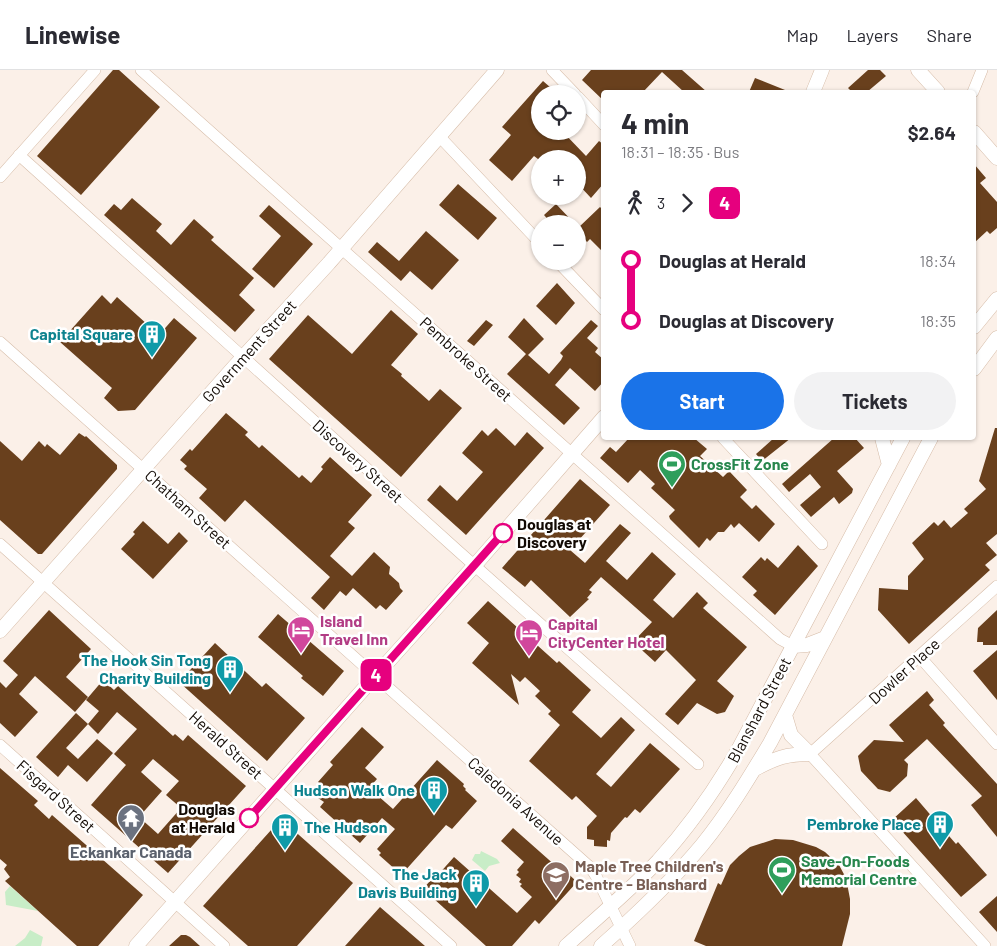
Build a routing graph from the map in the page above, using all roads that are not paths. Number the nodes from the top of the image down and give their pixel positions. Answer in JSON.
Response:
{"nodes":[{"id":1,"x":95,"y":70,"type":"edge"},
{"id":2,"x":141,"y":70,"type":"edge"},
{"id":3,"x":497,"y":70,"type":"edge"},
{"id":4,"x":552,"y":70,"type":"edge"},
{"id":5,"x":822,"y":70,"type":"edge"},
{"id":6,"x":918,"y":70,"type":"edge"},
{"id":7,"x":982,"y":70,"type":"edge"},
{"id":8,"x":566,"y":85,"type":"edge"},
{"id":9,"x":814,"y":90,"type":"edge"},
{"id":10,"x":936,"y":90,"type":"edge"},
{"id":11,"x":974,"y":90,"type":"edge"},
{"id":12,"x":586,"y":105,"type":"edge"},
{"id":13,"x":601,"y":121,"type":"edge"},
{"id":14,"x":976,"y":134,"type":"edge"},
{"id":15,"x":440,"y":137,"type":"junction"},
{"id":16,"x":20,"y":155,"type":"junction"},
{"id":17,"x":997,"y":158,"type":"edge"},
{"id":18,"x":0,"y":177,"type":"edge"},
{"id":19,"x":531,"y":233,"type":"edge"},
{"id":20,"x":342,"y":248,"type":"junction"},
{"id":21,"x":566,"y":270,"type":"edge"},
{"id":22,"x":997,"y":299,"type":"edge"},
{"id":23,"x":601,"y":307,"type":"edge"},
{"id":24,"x":976,"y":325,"type":"edge"},
{"id":25,"x":997,"y":338,"type":"edge"},
{"id":26,"x":0,"y":342,"type":"edge"},
{"id":27,"x":243,"y":356,"type":"junction"},
{"id":28,"x":976,"y":366,"type":"edge"},
{"id":29,"x":601,"y":420,"type":"edge"},
{"id":30,"x":725,"y":440,"type":"edge"},
{"id":31,"x":883,"y":440,"type":"edge"},
{"id":32,"x":902,"y":440,"type":"edge"},
{"id":33,"x":930,"y":440,"type":"edge"},
{"id":34,"x":572,"y":453,"type":"junction"},
{"id":35,"x":889,"y":465,"type":"junction"},
{"id":36,"x":143,"y":469,"type":"junction"},
{"id":37,"x":0,"y":544,"type":"edge"},
{"id":38,"x":822,"y":544,"type":"dead end"},
{"id":39,"x":475,"y":565,"type":"junction"},
{"id":40,"x":44,"y":582,"type":"junction"},
{"id":41,"x":997,"y":586,"type":"edge"},
{"id":42,"x":0,"y":632,"type":"edge"},
{"id":43,"x":825,"y":638,"type":"junction"},
{"id":44,"x":793,"y":646,"type":"junction"},
{"id":45,"x":920,"y":657,"type":"junction"},
{"id":46,"x":375,"y":676,"type":"junction"},
{"id":47,"x":785,"y":715,"type":"junction"},
{"id":48,"x":997,"y":744,"type":"edge"},
{"id":49,"x":0,"y":745,"type":"edge"},
{"id":50,"x":810,"y":754,"type":"junction"},
{"id":51,"x":698,"y":764,"type":"dead end"},
{"id":52,"x":754,"y":770,"type":"junction"},
{"id":53,"x":275,"y":789,"type":"junction"},
{"id":54,"x":175,"y":902,"type":"junction"},
{"id":55,"x":610,"y":906,"type":"junction"},
{"id":56,"x":621,"y":928,"type":"junction"},
{"id":57,"x":136,"y":946,"type":"edge"},
{"id":58,"x":224,"y":946,"type":"edge"},
{"id":59,"x":451,"y":946,"type":"edge"},
{"id":60,"x":566,"y":946,"type":"edge"},
{"id":61,"x":601,"y":946,"type":"edge"},
{"id":62,"x":630,"y":946,"type":"edge"},
{"id":63,"x":984,"y":946,"type":"edge"}],
"edges":[{"from":1,"to":16,"type":"street"},
{"from":2,"to":20,"type":"street","name":"Pembroke Street"},
{"from":3,"to":15,"type":"main road","name":"Government Street"},
{"from":4,"to":8,"type":"street"},
{"from":5,"to":9,"type":"main road"},
{"from":6,"to":10,"type":"main road"},
{"from":7,"to":11,"type":"street"},
{"from":12,"to":13,"type":"street"},
{"from":14,"to":17,"type":"main road"},
{"from":15,"to":19,"type":"street"},
{"from":15,"to":20,"type":"main road","name":"Government Street"},
{"from":16,"to":18,"type":"street"},
{"from":16,"to":27,"type":"street","name":"Discovery Street"},
{"from":20,"to":27,"type":"main road","name":"Government Street"},
{"from":20,"to":34,"type":"street","name":"Pembroke Street"},
{"from":21,"to":23,"type":"street"},
{"from":22,"to":24,"type":"main road"},
{"from":25,"to":28,"type":"main road"},
{"from":26,"to":36,"type":"street","name":"Chatham Street"},
{"from":27,"to":36,"type":"main road","name":"Government Street"},
{"from":27,"to":39,"type":"street","name":"Discovery Street"},
{"from":29,"to":34,"type":"main road"},
{"from":30,"to":38,"type":"street"},
{"from":31,"to":35,"type":"main road"},
{"from":32,"to":35,"type":"main road","name":"Blanshard Street"},
{"from":33,"to":43,"type":"main road","name":"Blanshard Street"},
{"from":34,"to":39,"type":"main road"},
{"from":34,"to":44,"type":"street","name":"Pembroke Street"},
{"from":35,"to":44,"type":"main road","name":"Blanshard Street"},
{"from":36,"to":40,"type":"main road","name":"Government Street"},
{"from":36,"to":46,"type":"street","name":"Chatham Street"},
{"from":37,"to":40,"type":"street","name":"Herald Street"},
{"from":39,"to":46,"type":"main road"},
{"from":39,"to":51,"type":"street","name":"Discovery Street"},
{"from":40,"to":42,"type":"main road","name":"Government Street"},
{"from":40,"to":53,"type":"street","name":"Herald Street"},
{"from":41,"to":45,"type":"street","name":"Dowler Place"},
{"from":43,"to":44,"type":"main road"},
{"from":43,"to":47,"type":"main road","name":"Blanshard Street"},
{"from":44,"to":55,"type":"main road","name":"Blanshard Street"},
{"from":45,"to":48,"type":"street"},
{"from":45,"to":50,"type":"street","name":"Dowler Place"},
{"from":46,"to":53,"type":"main road"},
{"from":46,"to":55,"type":"street","name":"Caledonia Avenue"},
{"from":47,"to":50,"type":"main road"},
{"from":47,"to":52,"type":"main road","name":"Blanshard Street"},
{"from":49,"to":54,"type":"street","name":"Fisgard Street"},
{"from":50,"to":52,"type":"main road"},
{"from":50,"to":63,"type":"street"},
{"from":52,"to":56,"type":"main road","name":"Blanshard Street"},
{"from":53,"to":54,"type":"main road"},
{"from":53,"to":59,"type":"street","name":"Herald Street"},
{"from":54,"to":57,"type":"main road"},
{"from":54,"to":58,"type":"street","name":"Fisgard Street"},
{"from":55,"to":56,"type":"street","name":"Caledonia Avenue"},
{"from":55,"to":60,"type":"main road","name":"Blanshard Street"},
{"from":56,"to":61,"type":"main road","name":"Blanshard Street"},
{"from":56,"to":62,"type":"street","name":"Caledonia Avenue"}]}
